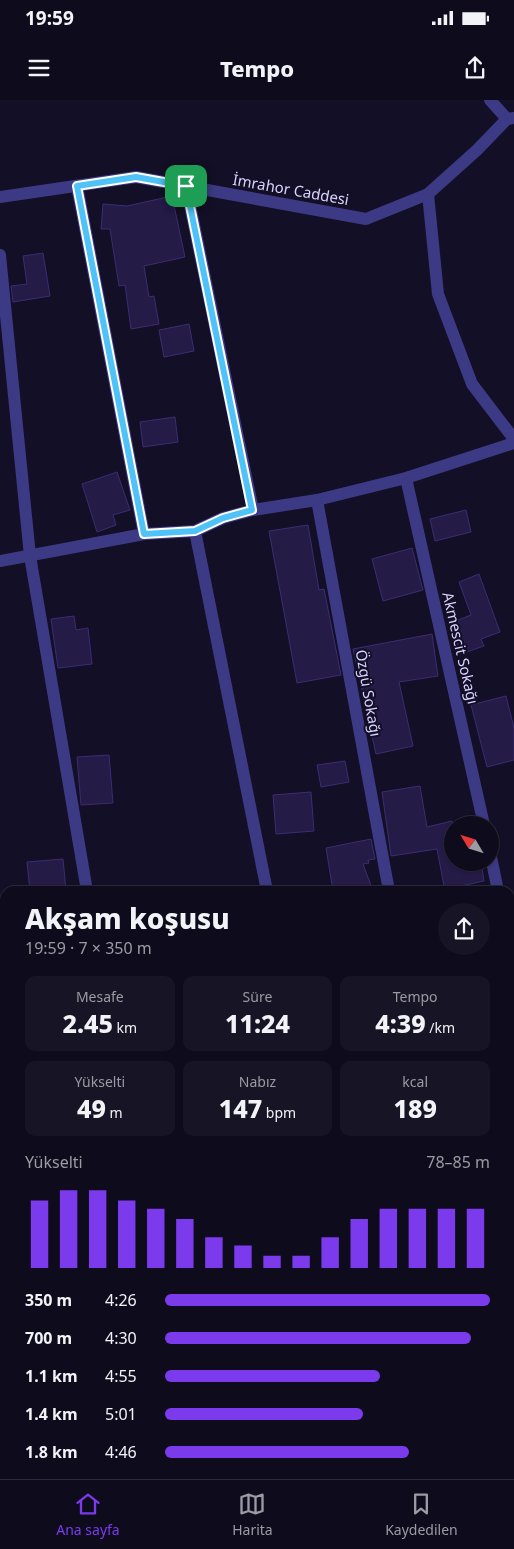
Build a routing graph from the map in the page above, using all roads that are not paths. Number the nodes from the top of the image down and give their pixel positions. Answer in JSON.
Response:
{"nodes":[{"id":1,"x":490,"y":100,"type":"edge"},
{"id":2,"x":511,"y":118,"type":"edge"},
{"id":3,"x":77,"y":186,"type":"junction"},
{"id":4,"x":186,"y":186,"type":"junction"},
{"id":5,"x":428,"y":194,"type":"junction"},
{"id":6,"x":0,"y":197,"type":"edge"},
{"id":7,"x":0,"y":255,"type":"edge"},
{"id":8,"x":514,"y":439,"type":"edge"},
{"id":9,"x":514,"y":443,"type":"edge"},
{"id":10,"x":406,"y":478,"type":"junction"},
{"id":11,"x":317,"y":500,"type":"junction"},
{"id":12,"x":252,"y":510,"type":"junction"},
{"id":13,"x":195,"y":531,"type":"junction"},
{"id":14,"x":144,"y":534,"type":"junction"},
{"id":15,"x":30,"y":556,"type":"junction"},
{"id":16,"x":0,"y":561,"type":"edge"},
{"id":17,"x":482,"y":816,"type":"edge"},
{"id":18,"x":494,"y":871,"type":"edge"},
{"id":19,"x":86,"y":886,"type":"edge"},
{"id":20,"x":267,"y":886,"type":"edge"},
{"id":21,"x":388,"y":886,"type":"edge"},
{"id":22,"x":497,"y":886,"type":"edge"}],
"edges":[{"from":1,"to":2,"type":"street"},
{"from":2,"to":5,"type":"street","name":"İmrahor Caddesi"},
{"from":3,"to":4,"type":"street","name":"İmrahor Caddesi"},
{"from":3,"to":6,"type":"street","name":"İmrahor Caddesi"},
{"from":3,"to":14,"type":"street"},
{"from":4,"to":5,"type":"street","name":"İmrahor Caddesi"},
{"from":4,"to":12,"type":"street"},
{"from":5,"to":8,"type":"street"},
{"from":7,"to":15,"type":"street"},
{"from":9,"to":10,"type":"street"},
{"from":10,"to":11,"type":"street"},
{"from":10,"to":17,"type":"street","name":"Akmescit Sokağı"},
{"from":11,"to":12,"type":"street"},
{"from":11,"to":21,"type":"street","name":"Özgü Sokağı"},
{"from":12,"to":13,"type":"street"},
{"from":13,"to":14,"type":"street"},
{"from":13,"to":20,"type":"street"},
{"from":14,"to":15,"type":"street"},
{"from":15,"to":16,"type":"street"},
{"from":15,"to":19,"type":"street"},
{"from":18,"to":22,"type":"street"}]}
